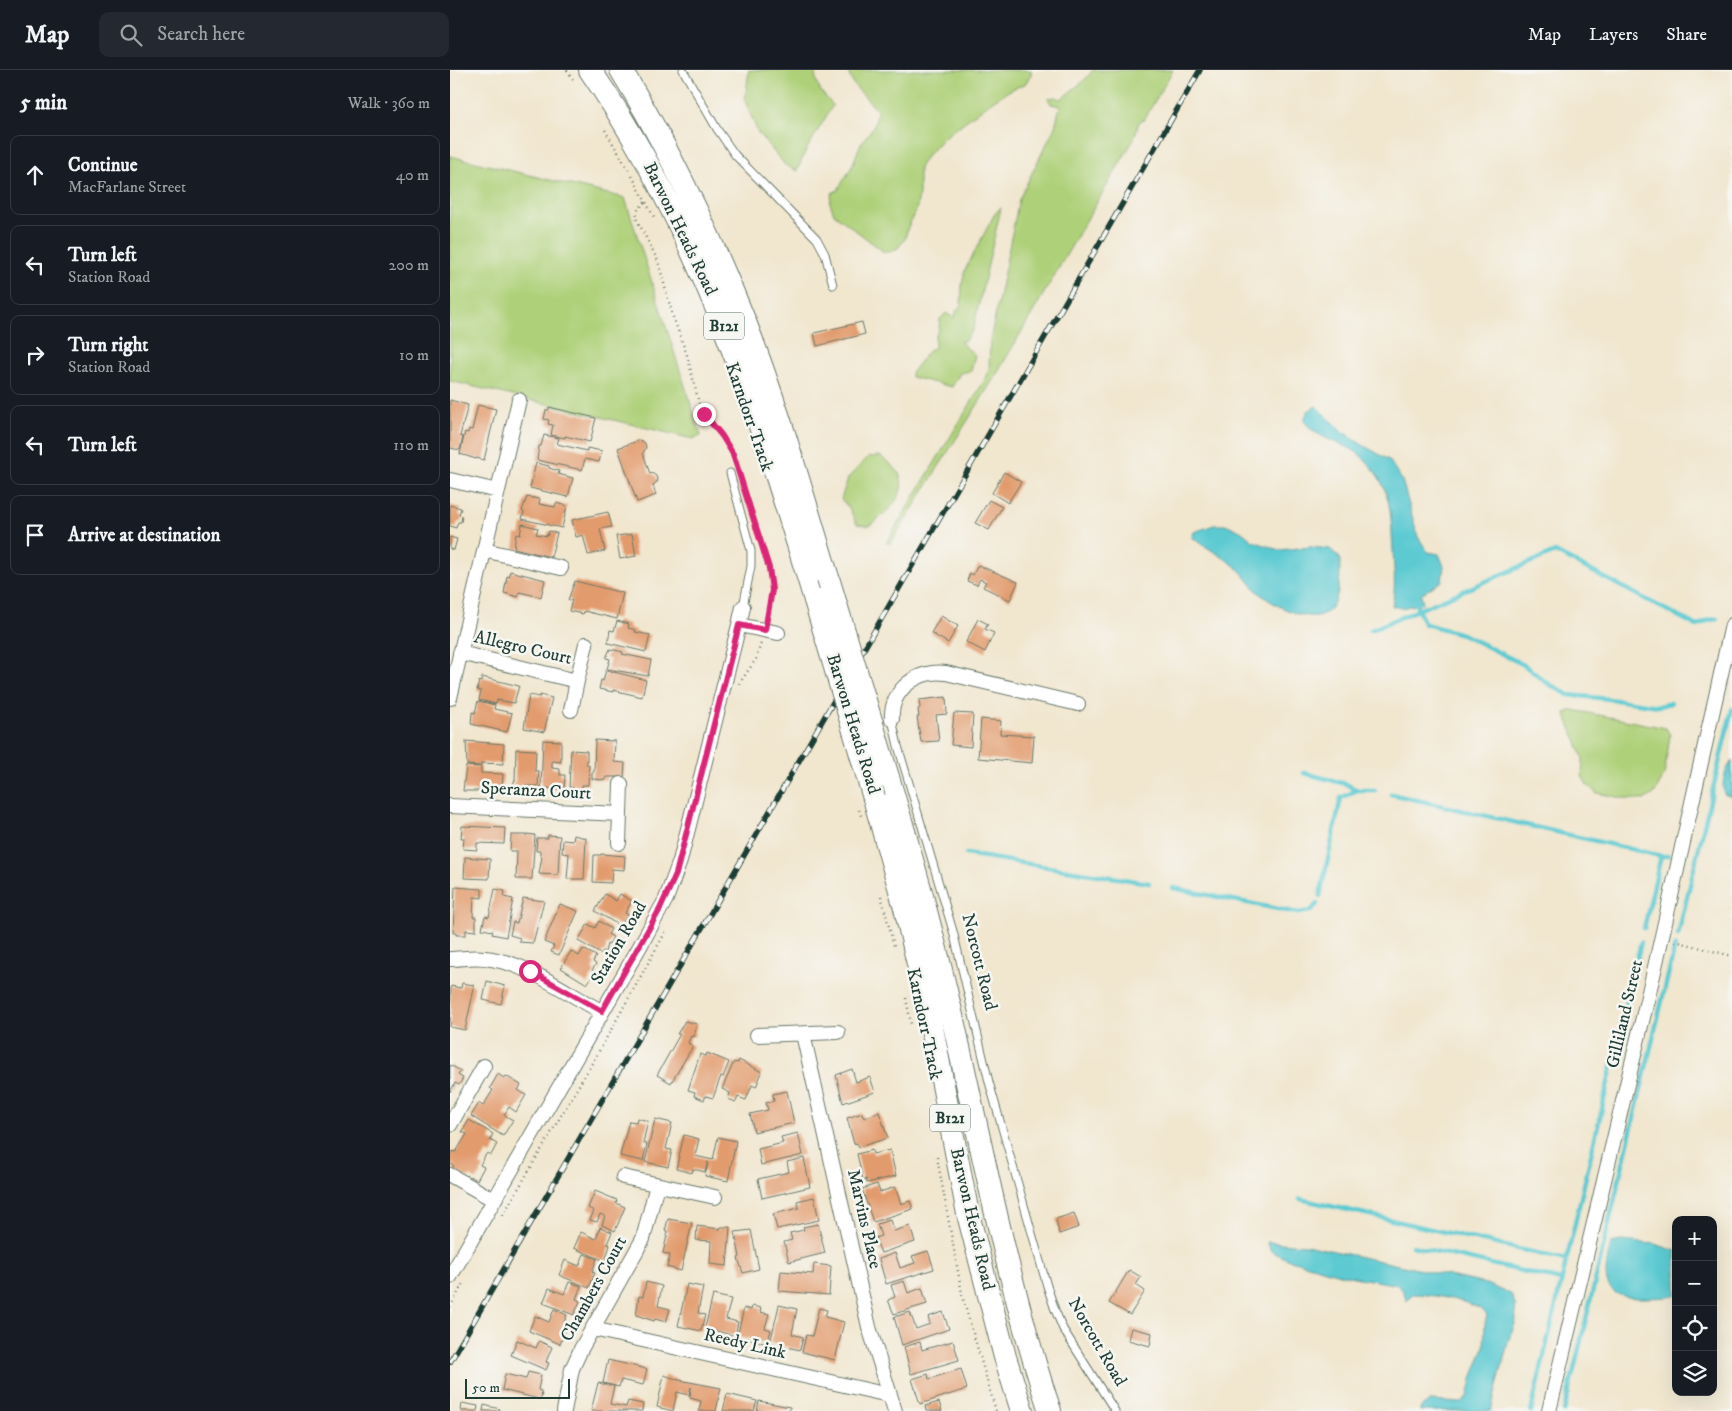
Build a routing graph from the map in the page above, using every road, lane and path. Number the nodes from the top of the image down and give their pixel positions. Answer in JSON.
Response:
{"nodes":[{"id":1,"x":567,"y":70,"type":"edge"},
{"id":2,"x":621,"y":70,"type":"edge"},
{"id":3,"x":683,"y":70,"type":"edge"},
{"id":4,"x":583,"y":76,"type":"edge"},
{"id":5,"x":601,"y":123,"type":"dead end"},
{"id":6,"x":645,"y":202,"type":"junction"},
{"id":7,"x":656,"y":223,"type":"dead end"},
{"id":8,"x":833,"y":285,"type":"dead end"},
{"id":9,"x":519,"y":400,"type":"dead end"},
{"id":10,"x":738,"y":470,"type":"dead end"},
{"id":11,"x":730,"y":473,"type":"dead end"},
{"id":12,"x":450,"y":480,"type":"edge"},
{"id":13,"x":498,"y":491,"type":"junction"},
{"id":14,"x":758,"y":532,"type":"dead end"},
{"id":15,"x":484,"y":550,"type":"junction"},
{"id":16,"x":561,"y":568,"type":"dead end"},
{"id":17,"x":743,"y":607,"type":"joint"},
{"id":18,"x":739,"y":625,"type":"junction"},
{"id":19,"x":1732,"y":625,"type":"edge"},
{"id":20,"x":771,"y":632,"type":"joint"},
{"id":21,"x":586,"y":644,"type":"dead end"},
{"id":22,"x":460,"y":653,"type":"junction"},
{"id":23,"x":452,"y":678,"type":"edge"},
{"id":24,"x":577,"y":680,"type":"junction"},
{"id":25,"x":450,"y":698,"type":"edge"},
{"id":26,"x":1078,"y":704,"type":"dead end"},
{"id":27,"x":570,"y":710,"type":"dead end"},
{"id":28,"x":892,"y":719,"type":"joint"},
{"id":29,"x":621,"y":784,"type":"dead end"},
{"id":30,"x":450,"y":806,"type":"edge"},
{"id":31,"x":620,"y":814,"type":"junction"},
{"id":32,"x":619,"y":843,"type":"dead end"},
{"id":33,"x":880,"y":892,"type":"dead end"},
{"id":34,"x":1662,"y":937,"type":"junction"},
{"id":35,"x":894,"y":946,"type":"dead end"},
{"id":36,"x":1732,"y":956,"type":"edge"},
{"id":37,"x":450,"y":959,"type":"edge"},
{"id":38,"x":904,"y":992,"type":"dead end"},
{"id":39,"x":602,"y":1011,"type":"junction"},
{"id":40,"x":912,"y":1028,"type":"dead end"},
{"id":41,"x":838,"y":1032,"type":"dead end"},
{"id":42,"x":803,"y":1034,"type":"junction"},
{"id":43,"x":757,"y":1035,"type":"dead end"},
{"id":44,"x":484,"y":1066,"type":"dead end"},
{"id":45,"x":450,"y":1125,"type":"edge"},
{"id":46,"x":936,"y":1154,"type":"dead end"},
{"id":47,"x":450,"y":1175,"type":"edge"},
{"id":48,"x":623,"y":1177,"type":"dead end"},
{"id":49,"x":657,"y":1185,"type":"junction"},
{"id":50,"x":715,"y":1197,"type":"dead end"},
{"id":51,"x":494,"y":1200,"type":"junction"},
{"id":52,"x":450,"y":1277,"type":"edge"},
{"id":53,"x":593,"y":1329,"type":"junction"},
{"id":54,"x":889,"y":1395,"type":"junction"},
{"id":55,"x":564,"y":1411,"type":"edge"},
{"id":56,"x":895,"y":1411,"type":"edge"},
{"id":57,"x":996,"y":1411,"type":"edge"},
{"id":58,"x":1022,"y":1411,"type":"edge"},
{"id":59,"x":1050,"y":1411,"type":"edge"},
{"id":60,"x":1115,"y":1411,"type":"edge"},
{"id":61,"x":1549,"y":1411,"type":"edge"}],
"edges":[{"from":1,"to":4,"type":"path"},
{"from":2,"to":59,"type":"main road","name":"Barwon Heads Road","number":"B121","bridge":true},
{"from":3,"to":8,"type":"lane"},
{"from":4,"to":58,"type":"main road","name":"Barwon Heads Road","number":"B121","bridge":true},
{"from":5,"to":6,"type":"path"},
{"from":6,"to":7,"type":"path"},
{"from":6,"to":10,"type":"path"},
{"from":9,"to":13,"type":"street"},
{"from":11,"to":17,"type":"lane","name":"Station Road"},
{"from":12,"to":13,"type":"street"},
{"from":13,"to":15,"type":"street"},
{"from":14,"to":20,"type":"path"},
{"from":15,"to":16,"type":"street"},
{"from":15,"to":22,"type":"street"},
{"from":17,"to":18,"type":"street","name":"Station Road"},
{"from":18,"to":20,"type":"street"},
{"from":18,"to":39,"type":"street","name":"Station Road"},
{"from":19,"to":34,"type":"street","name":"Gilliland Street"},
{"from":21,"to":24,"type":"street","name":"Allegro Court"},
{"from":22,"to":23,"type":"street"},
{"from":22,"to":24,"type":"street","name":"Allegro Court"},
{"from":23,"to":25,"type":"street"},
{"from":24,"to":27,"type":"street","name":"Allegro Court"},
{"from":26,"to":28,"type":"street","name":"Norcott Road"},
{"from":28,"to":60,"type":"lane","name":"Norcott Road"},
{"from":29,"to":31,"type":"street"},
{"from":30,"to":31,"type":"street","name":"Speranza Court"},
{"from":31,"to":32,"type":"street"},
{"from":33,"to":35,"type":"path","name":"Karndorr Track"},
{"from":34,"to":36,"type":"path"},
{"from":34,"to":61,"type":"street","name":"Gilliland Street"},
{"from":37,"to":39,"type":"street"},
{"from":38,"to":40,"type":"path","name":"Karndorr Track"},
{"from":39,"to":51,"type":"street","name":"Station Road"},
{"from":41,"to":42,"type":"street"},
{"from":42,"to":43,"type":"street"},
{"from":42,"to":54,"type":"street","name":"Marvins Place"},
{"from":44,"to":45,"type":"street"},
{"from":46,"to":57,"type":"path"},
{"from":47,"to":51,"type":"street"},
{"from":48,"to":49,"type":"street"},
{"from":49,"to":50,"type":"street"},
{"from":49,"to":53,"type":"street","name":"Chambers Court"},
{"from":51,"to":52,"type":"street","name":"Station Road"},
{"from":53,"to":54,"type":"street","name":"Reedy Link"},
{"from":53,"to":55,"type":"street","name":"Chambers Court"},
{"from":54,"to":56,"type":"street","name":"Marvins Place"}]}
